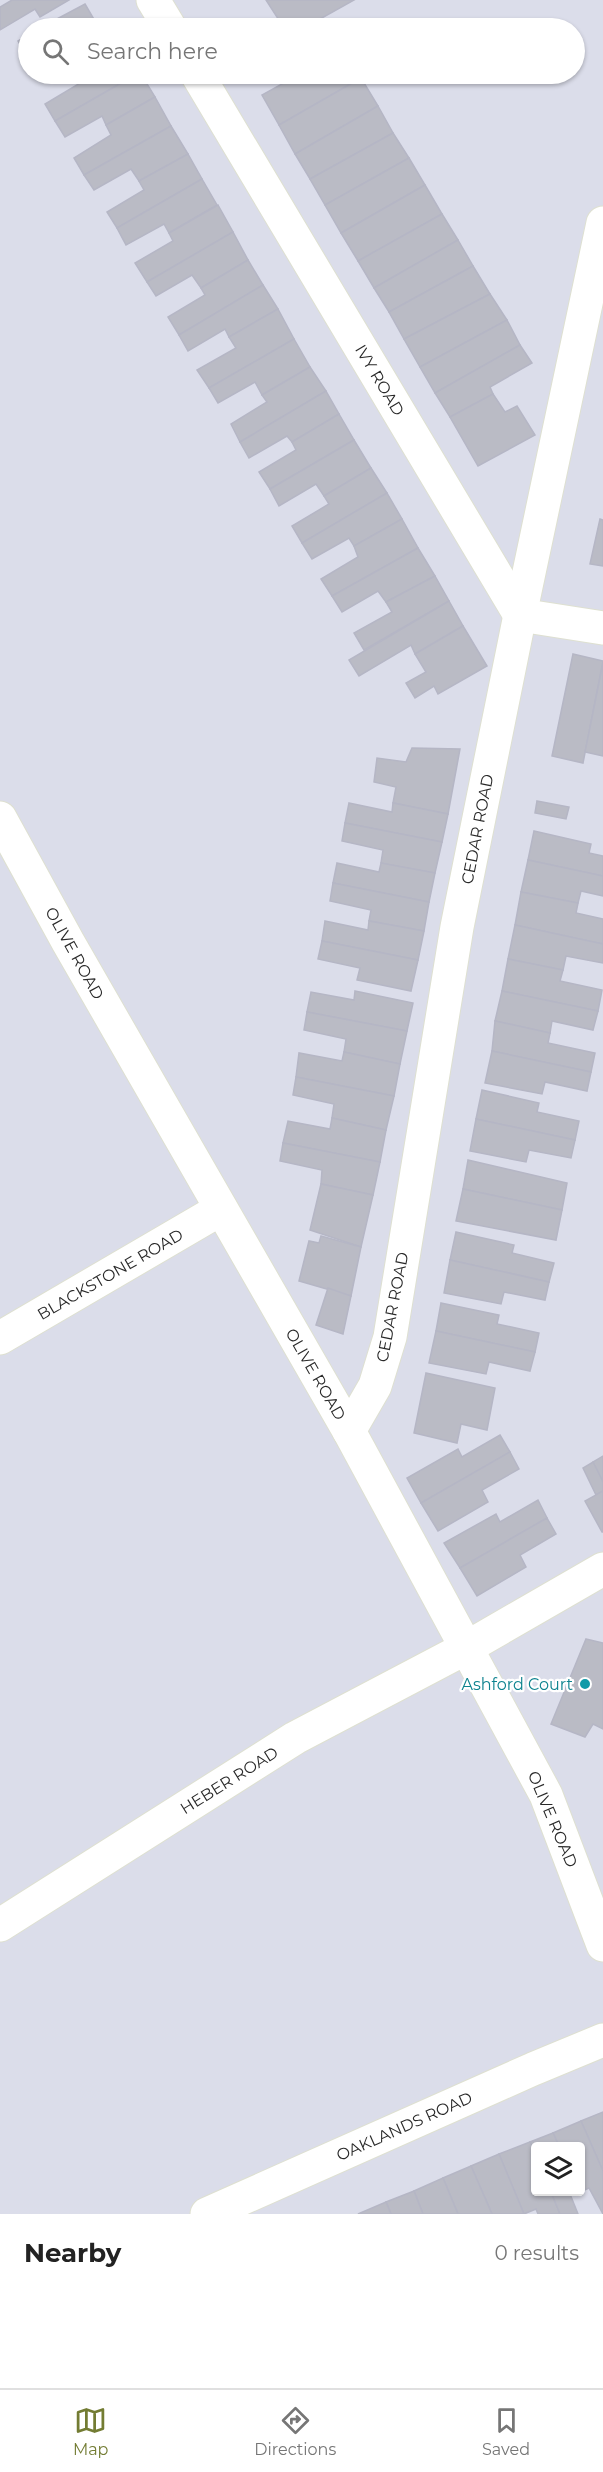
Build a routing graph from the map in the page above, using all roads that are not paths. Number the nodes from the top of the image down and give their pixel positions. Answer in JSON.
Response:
{"nodes":[{"id":1,"x":153,"y":0,"type":"edge"},
{"id":2,"x":164,"y":18,"type":"edge"},
{"id":3,"x":203,"y":84,"type":"edge"},
{"id":4,"x":603,"y":223,"type":"edge"},
{"id":5,"x":520,"y":615,"type":"junction"},
{"id":6,"x":603,"y":628,"type":"edge"},
{"id":7,"x":0,"y":819,"type":"edge"},
{"id":8,"x":220,"y":1209,"type":"junction"},
{"id":9,"x":0,"y":1338,"type":"edge"},
{"id":10,"x":349,"y":1431,"type":"junction"},
{"id":11,"x":603,"y":1569,"type":"edge"},
{"id":12,"x":466,"y":1648,"type":"junction"},
{"id":13,"x":0,"y":1925,"type":"edge"},
{"id":14,"x":603,"y":1945,"type":"edge"},
{"id":15,"x":603,"y":2040,"type":"edge"},
{"id":16,"x":207,"y":2214,"type":"edge"}],
"edges":[{"from":1,"to":2,"type":"street"},
{"from":3,"to":5,"type":"street","name":"IVY ROAD"},
{"from":4,"to":5,"type":"street","name":"CEDAR ROAD"},
{"from":5,"to":6,"type":"street"},
{"from":5,"to":10,"type":"street","name":"CEDAR ROAD"},
{"from":7,"to":8,"type":"street","name":"OLIVE ROAD"},
{"from":8,"to":9,"type":"street","name":"BLACKSTONE ROAD"},
{"from":8,"to":10,"type":"street","name":"OLIVE ROAD"},
{"from":10,"to":12,"type":"street","name":"OLIVE ROAD"},
{"from":11,"to":12,"type":"street","name":"HEBER ROAD"},
{"from":12,"to":13,"type":"street","name":"HEBER ROAD"},
{"from":12,"to":14,"type":"street","name":"OLIVE ROAD"},
{"from":15,"to":16,"type":"street","name":"OAKLANDS ROAD"}]}
